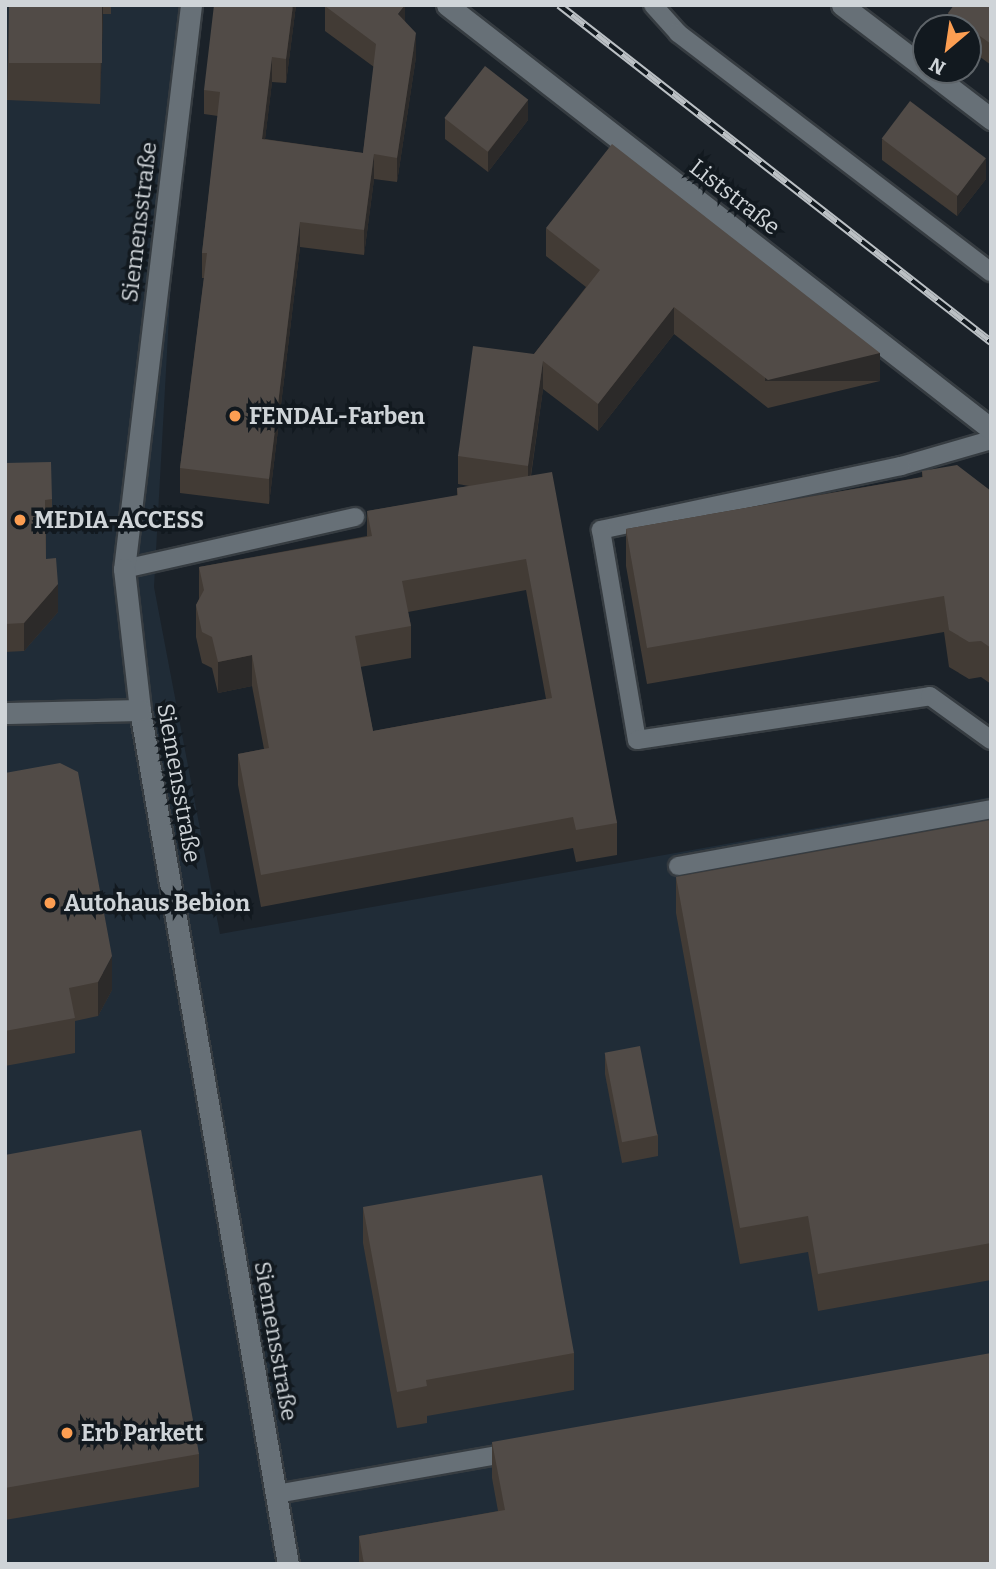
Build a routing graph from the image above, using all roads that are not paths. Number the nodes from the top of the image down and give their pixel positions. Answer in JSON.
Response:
{"nodes":[{"id":1,"x":191,"y":5,"type":"edge"},
{"id":2,"x":447,"y":5,"type":"edge"},
{"id":3,"x":653,"y":5,"type":"edge"},
{"id":4,"x":842,"y":5,"type":"edge"},
{"id":5,"x":912,"y":59,"type":"edge"},
{"id":6,"x":945,"y":84,"type":"edge"},
{"id":7,"x":991,"y":119,"type":"edge"},
{"id":8,"x":991,"y":272,"type":"edge"},
{"id":9,"x":991,"y":429,"type":"edge"},
{"id":10,"x":991,"y":440,"type":"edge"},
{"id":11,"x":355,"y":517,"type":"dead end"},
{"id":12,"x":124,"y":569,"type":"junction"},
{"id":13,"x":140,"y":710,"type":"junction"},
{"id":14,"x":5,"y":713,"type":"edge"},
{"id":15,"x":991,"y":740,"type":"edge"},
{"id":16,"x":991,"y":809,"type":"edge"},
{"id":17,"x":678,"y":866,"type":"dead end"},
{"id":18,"x":530,"y":1449,"type":"edge"},
{"id":19,"x":275,"y":1494,"type":"junction"},
{"id":20,"x":288,"y":1564,"type":"edge"}],
"edges":[{"from":1,"to":12,"type":"street","name":"Siemensstraße"},
{"from":2,"to":9,"type":"street","name":"Liststraße"},
{"from":3,"to":8,"type":"lane"},
{"from":4,"to":5,"type":"street"},
{"from":6,"to":7,"type":"street"},
{"from":10,"to":15,"type":"lane"},
{"from":11,"to":12,"type":"lane"},
{"from":12,"to":13,"type":"street","name":"Siemensstraße"},
{"from":13,"to":14,"type":"street"},
{"from":13,"to":19,"type":"street","name":"Siemensstraße"},
{"from":16,"to":17,"type":"lane"},
{"from":18,"to":19,"type":"lane"},
{"from":19,"to":20,"type":"street","name":"Siemensstraße"}]}
